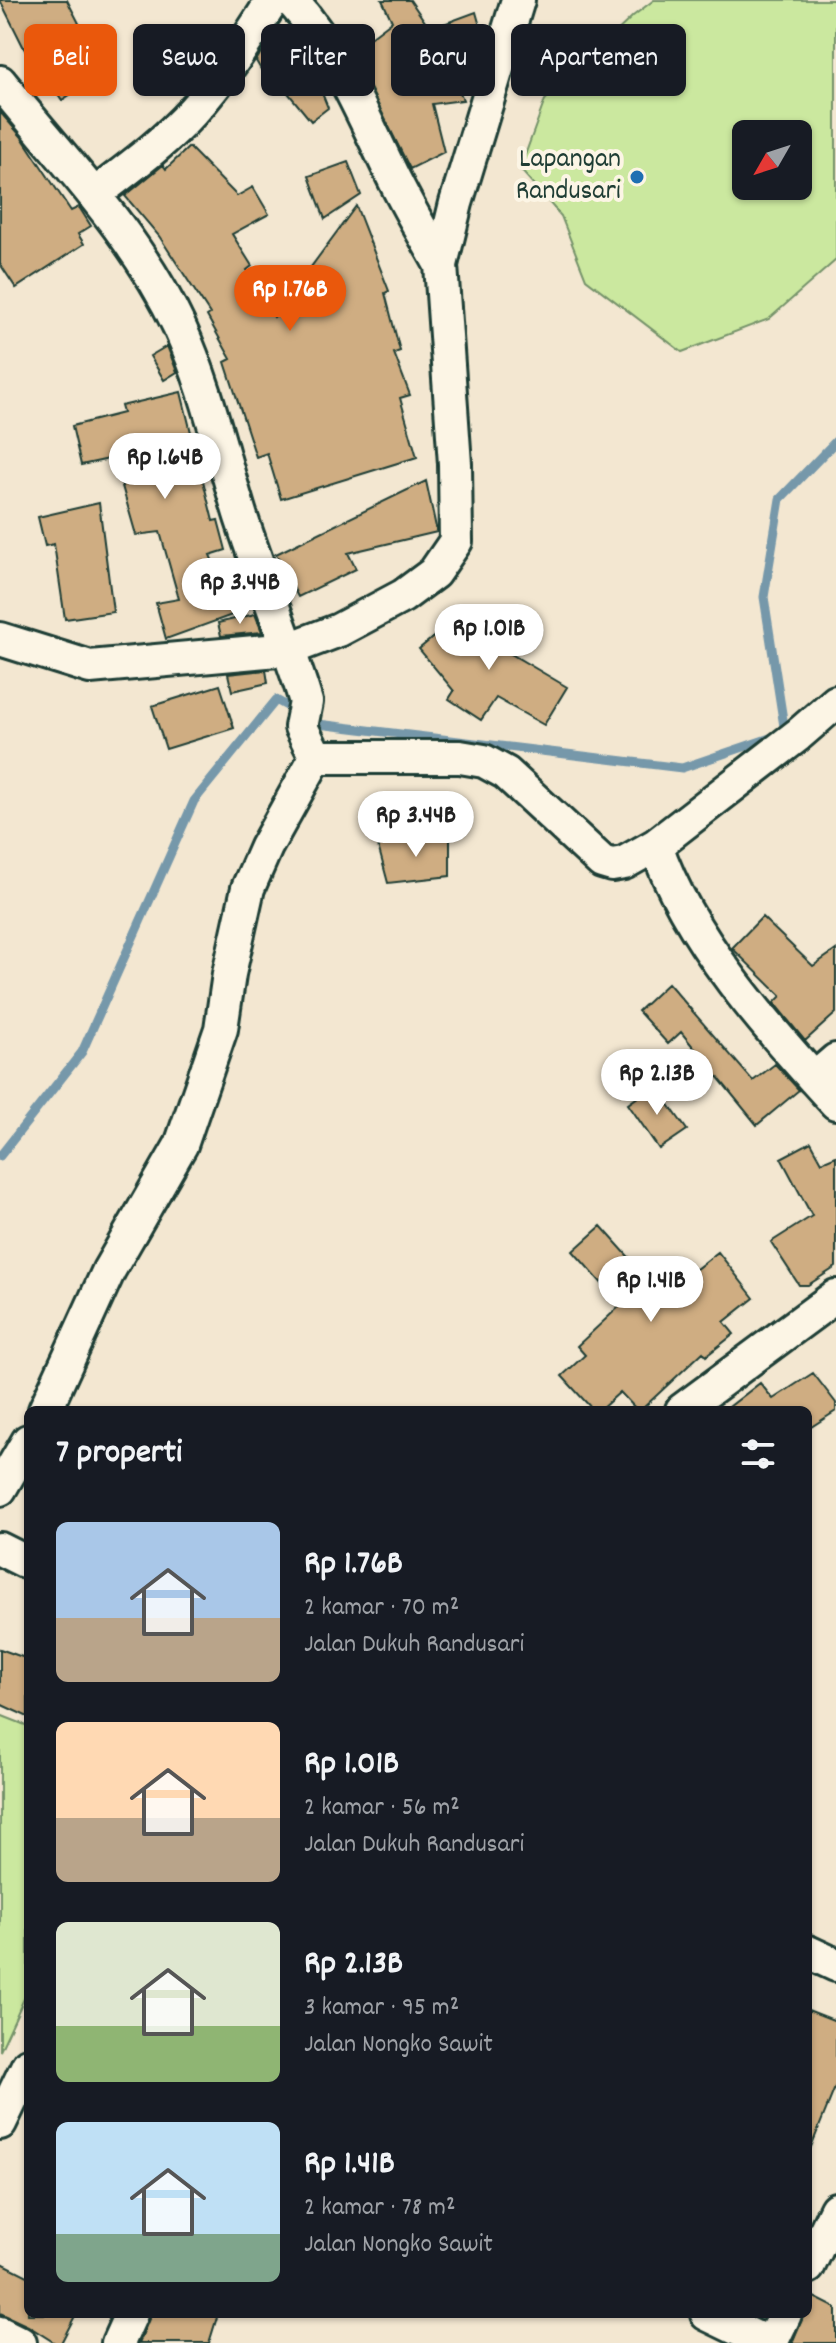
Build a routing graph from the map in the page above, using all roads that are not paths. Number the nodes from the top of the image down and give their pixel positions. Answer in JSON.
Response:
{"nodes":[{"id":1,"x":273,"y":0,"type":"edge"},
{"id":2,"x":291,"y":0,"type":"edge"},
{"id":3,"x":518,"y":0,"type":"edge"},
{"id":4,"x":0,"y":82,"type":"edge"},
{"id":5,"x":94,"y":195,"type":"junction"},
{"id":6,"x":441,"y":265,"type":"junction"},
{"id":7,"x":0,"y":639,"type":"edge"},
{"id":8,"x":289,"y":649,"type":"junction"},
{"id":9,"x":836,"y":702,"type":"edge"},
{"id":10,"x":316,"y":757,"type":"junction"},
{"id":11,"x":656,"y":845,"type":"junction"},
{"id":12,"x":825,"y":1070,"type":"edge"},
{"id":13,"x":836,"y":1103,"type":"edge"},
{"id":14,"x":836,"y":1296,"type":"edge"},
{"id":15,"x":47,"y":1406,"type":"edge"},
{"id":16,"x":687,"y":1406,"type":"edge"},
{"id":17,"x":24,"y":1448,"type":"edge"},
{"id":18,"x":0,"y":1489,"type":"edge"},
{"id":19,"x":0,"y":1549,"type":"edge"},
{"id":20,"x":24,"y":1561,"type":"edge"},
{"id":21,"x":812,"y":1954,"type":"edge"},
{"id":22,"x":836,"y":1965,"type":"edge"},
{"id":23,"x":24,"y":2073,"type":"edge"},
{"id":24,"x":0,"y":2123,"type":"edge"},
{"id":25,"x":836,"y":2209,"type":"edge"},
{"id":26,"x":812,"y":2259,"type":"edge"},
{"id":27,"x":129,"y":2318,"type":"edge"},
{"id":28,"x":716,"y":2318,"type":"edge"},
{"id":29,"x":783,"y":2318,"type":"edge"},
{"id":30,"x":0,"y":2333,"type":"edge"},
{"id":31,"x":20,"y":2343,"type":"edge"},
{"id":32,"x":118,"y":2343,"type":"edge"},
{"id":33,"x":769,"y":2343,"type":"edge"}],
"edges":[{"from":1,"to":5,"type":"street"},
{"from":2,"to":6,"type":"street"},
{"from":3,"to":6,"type":"street"},
{"from":4,"to":5,"type":"street"},
{"from":5,"to":8,"type":"street"},
{"from":6,"to":8,"type":"street"},
{"from":7,"to":8,"type":"street"},
{"from":8,"to":10,"type":"street"},
{"from":9,"to":11,"type":"street"},
{"from":10,"to":11,"type":"street"},
{"from":10,"to":15,"type":"street"},
{"from":11,"to":12,"type":"street"},
{"from":12,"to":13,"type":"street"},
{"from":14,"to":16,"type":"street"},
{"from":17,"to":18,"type":"street"},
{"from":19,"to":20,"type":"street"},
{"from":21,"to":22,"type":"street"},
{"from":23,"to":24,"type":"street"},
{"from":25,"to":26,"type":"street"},
{"from":27,"to":32,"type":"street"},
{"from":28,"to":33,"type":"street"},
{"from":29,"to":33,"type":"street"},
{"from":30,"to":31,"type":"street"}]}
